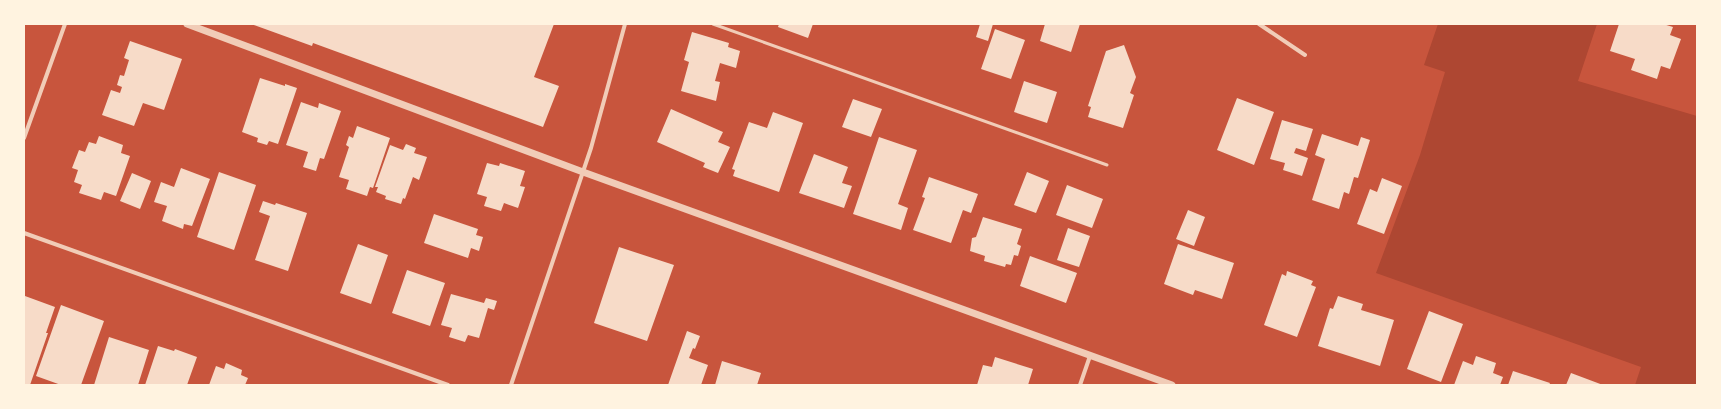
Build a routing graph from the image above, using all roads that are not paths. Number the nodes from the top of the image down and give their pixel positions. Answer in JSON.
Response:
{"nodes":[{"id":1,"x":65,"y":24,"type":"edge"},
{"id":2,"x":187,"y":24,"type":"edge"},
{"id":3,"x":625,"y":24,"type":"edge"},
{"id":4,"x":713,"y":24,"type":"edge"},
{"id":5,"x":1259,"y":24,"type":"edge"},
{"id":6,"x":1305,"y":55,"type":"dead end"},
{"id":7,"x":24,"y":138,"type":"edge"},
{"id":8,"x":1107,"y":166,"type":"dead end"},
{"id":9,"x":583,"y":172,"type":"junction"},
{"id":10,"x":24,"y":234,"type":"edge"},
{"id":11,"x":1090,"y":356,"type":"junction"},
{"id":12,"x":448,"y":385,"type":"edge"},
{"id":13,"x":511,"y":385,"type":"edge"},
{"id":14,"x":1080,"y":385,"type":"edge"},
{"id":15,"x":1172,"y":385,"type":"edge"}],
"edges":[{"from":1,"to":7,"type":"street"},
{"from":2,"to":9,"type":"street"},
{"from":3,"to":9,"type":"street"},
{"from":4,"to":8,"type":"lane"},
{"from":5,"to":6,"type":"street"},
{"from":9,"to":11,"type":"street"},
{"from":9,"to":13,"type":"street"},
{"from":10,"to":12,"type":"street"},
{"from":11,"to":14,"type":"street"},
{"from":11,"to":15,"type":"street"}]}
